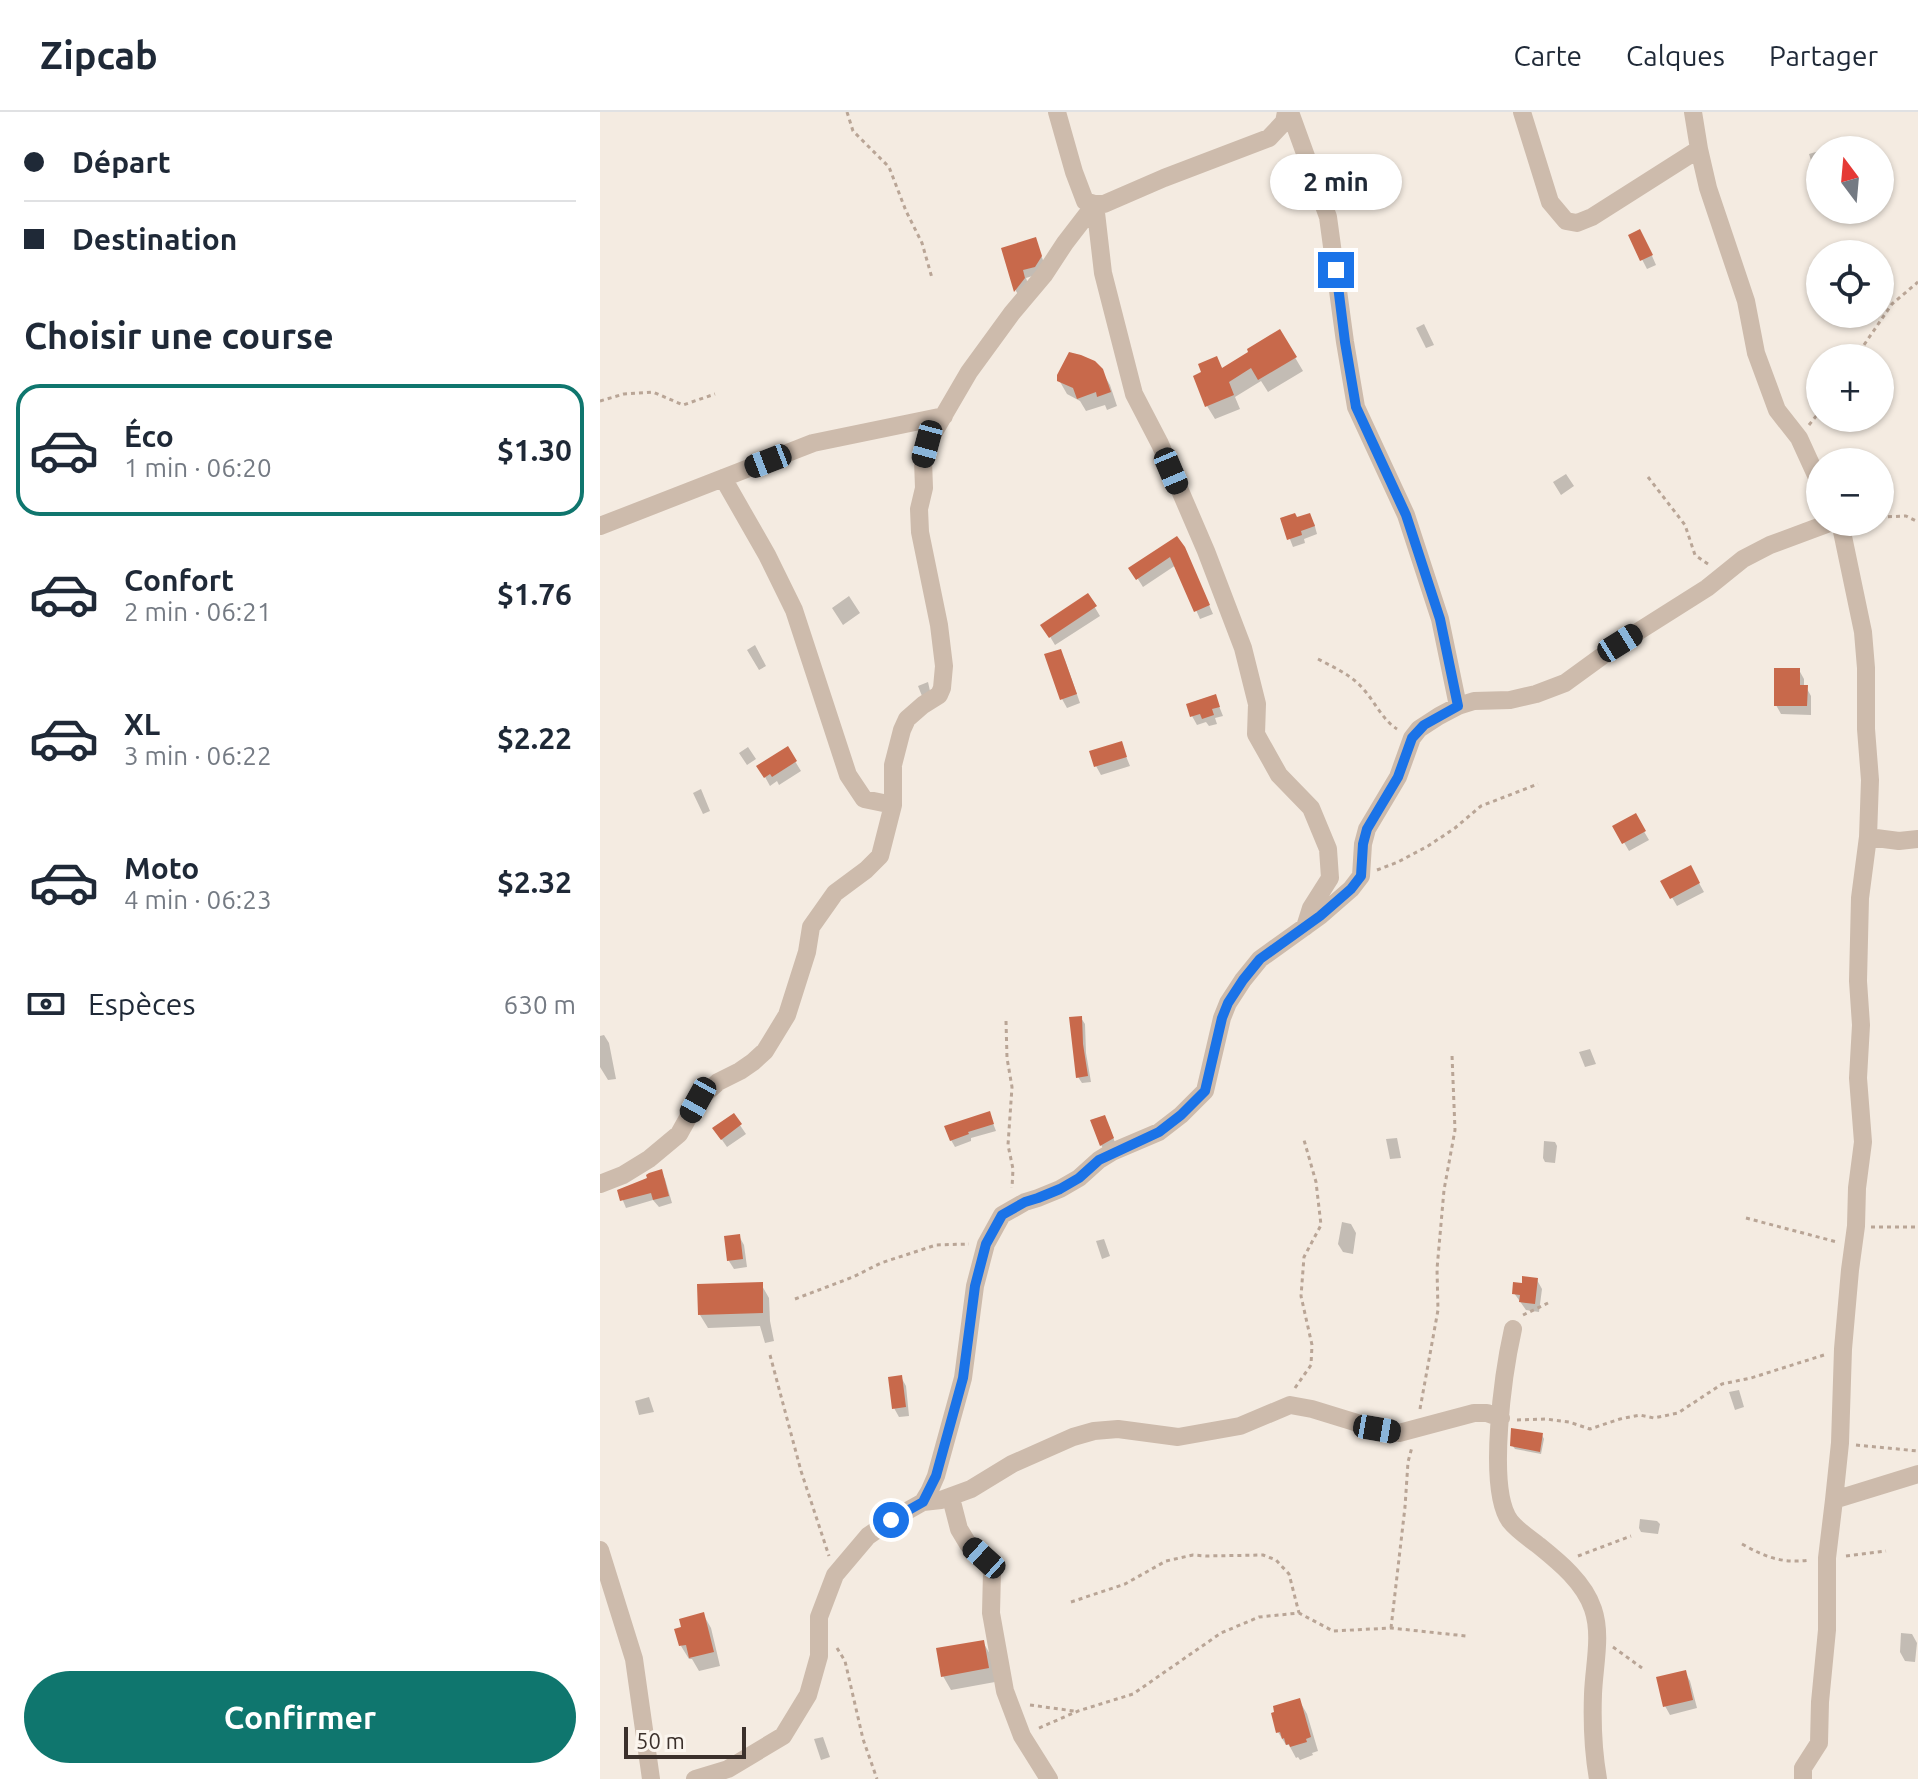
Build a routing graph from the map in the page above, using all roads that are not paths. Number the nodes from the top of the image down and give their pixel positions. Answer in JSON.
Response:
{"nodes":[{"id":1,"x":1057,"y":112,"type":"edge"},
{"id":2,"x":1288,"y":112,"type":"edge"},
{"id":3,"x":1522,"y":112,"type":"edge"},
{"id":4,"x":1693,"y":112,"type":"edge"},
{"id":5,"x":1699,"y":149,"type":"junction"},
{"id":6,"x":1095,"y":204,"type":"junction"},
{"id":7,"x":944,"y":416,"type":"junction"},
{"id":8,"x":1806,"y":453,"type":"edge"},
{"id":9,"x":723,"y":478,"type":"junction"},
{"id":10,"x":600,"y":526,"type":"edge"},
{"id":11,"x":1806,"y":532,"type":"edge"},
{"id":12,"x":1843,"y":536,"type":"edge"},
{"id":13,"x":1458,"y":706,"type":"junction"},
{"id":14,"x":893,"y":805,"type":"junction"},
{"id":15,"x":1868,"y":837,"type":"junction"},
{"id":16,"x":1918,"y":839,"type":"edge"},
{"id":17,"x":1305,"y":927,"type":"junction"},
{"id":18,"x":600,"y":1184,"type":"edge"},
{"id":19,"x":1513,"y":1329,"type":"road end"},
{"id":20,"x":1501,"y":1418,"type":"junction"},
{"id":21,"x":1918,"y":1474,"type":"edge"},
{"id":22,"x":951,"y":1498,"type":"junction"},
{"id":23,"x":1834,"y":1500,"type":"junction"},
{"id":24,"x":923,"y":1502,"type":"junction"},
{"id":25,"x":600,"y":1550,"type":"edge"},
{"id":26,"x":651,"y":1779,"type":"edge"},
{"id":27,"x":695,"y":1779,"type":"edge"},
{"id":28,"x":1049,"y":1779,"type":"edge"},
{"id":29,"x":1598,"y":1779,"type":"edge"},
{"id":30,"x":1803,"y":1779,"type":"edge"}],
"edges":[{"from":1,"to":6,"type":"street"},
{"from":2,"to":6,"type":"street"},
{"from":2,"to":13,"type":"street"},
{"from":3,"to":5,"type":"street"},
{"from":4,"to":5,"type":"street"},
{"from":5,"to":8,"type":"street"},
{"from":6,"to":7,"type":"street"},
{"from":6,"to":17,"type":"street"},
{"from":7,"to":9,"type":"street"},
{"from":7,"to":14,"type":"street"},
{"from":9,"to":10,"type":"street"},
{"from":9,"to":14,"type":"street"},
{"from":11,"to":13,"type":"street"},
{"from":12,"to":15,"type":"street"},
{"from":13,"to":17,"type":"street"},
{"from":14,"to":18,"type":"street"},
{"from":15,"to":16,"type":"street"},
{"from":15,"to":23,"type":"street"},
{"from":17,"to":24,"type":"street"},
{"from":19,"to":20,"type":"street"},
{"from":20,"to":22,"type":"street"},
{"from":20,"to":29,"type":"street"},
{"from":21,"to":23,"type":"street"},
{"from":22,"to":24,"type":"street"},
{"from":22,"to":28,"type":"street"},
{"from":23,"to":30,"type":"street"},
{"from":24,"to":27,"type":"street"},
{"from":25,"to":26,"type":"street"}]}
